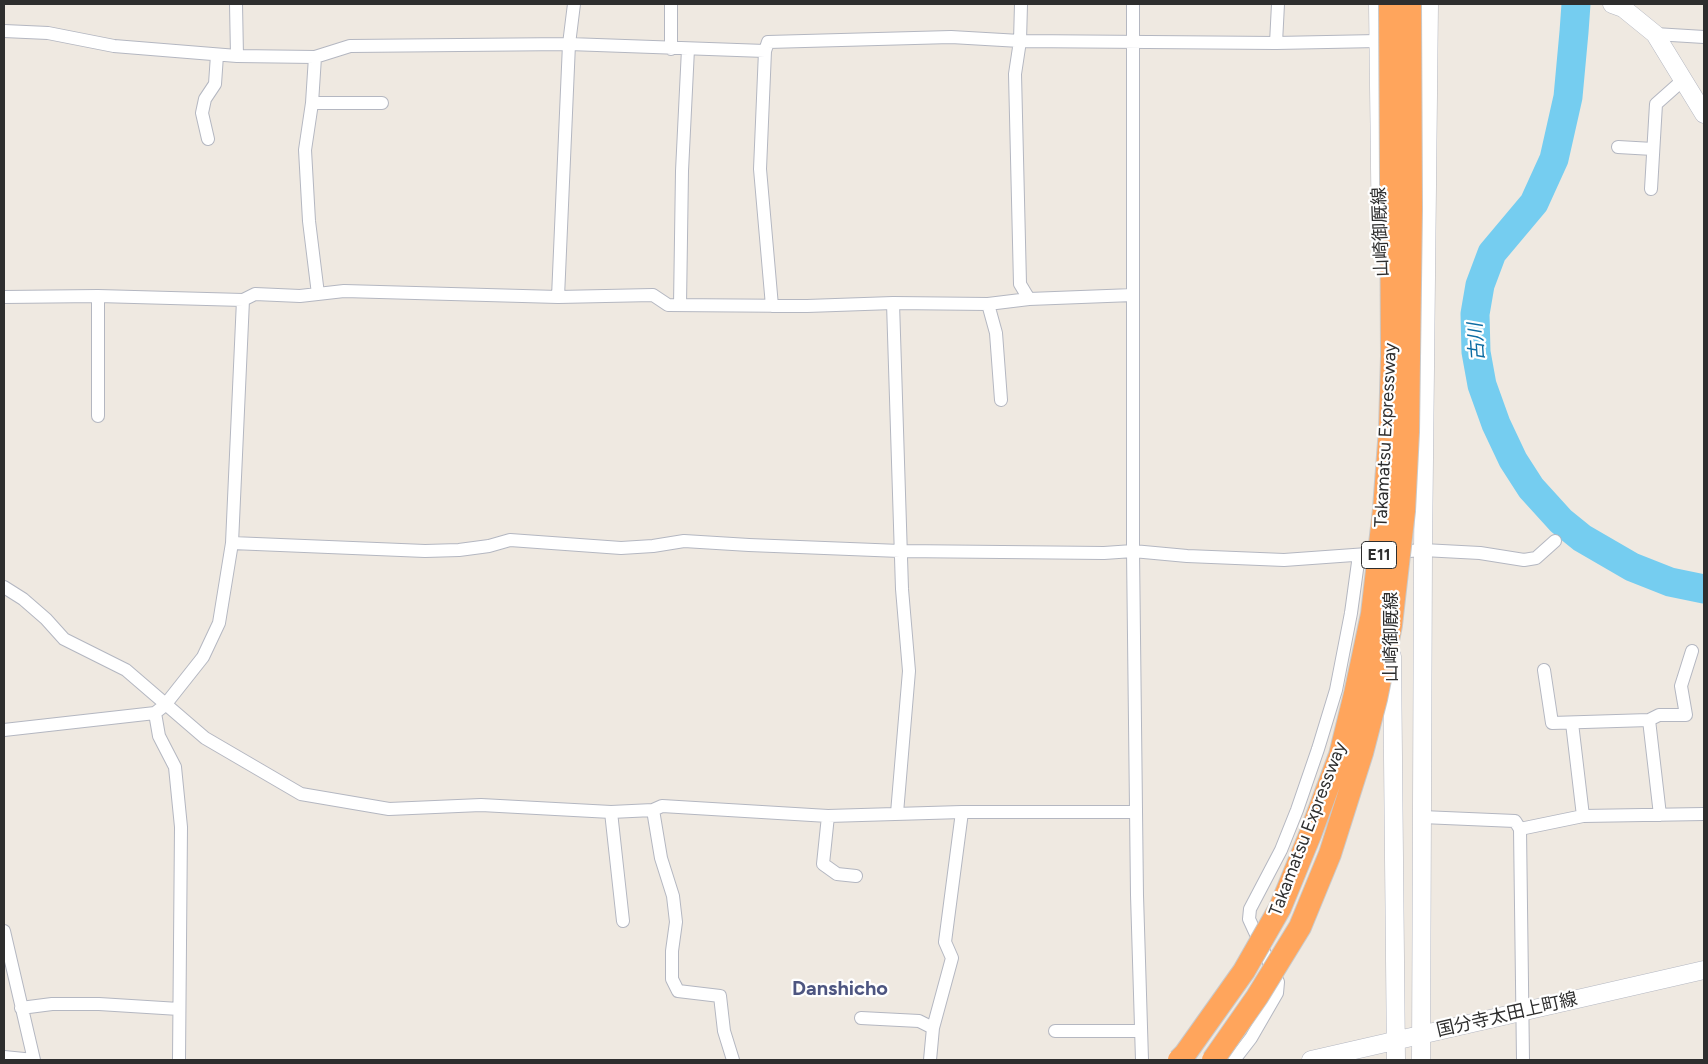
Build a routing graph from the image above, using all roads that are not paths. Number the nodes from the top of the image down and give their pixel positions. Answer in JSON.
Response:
{"nodes":[{"id":1,"x":236,"y":4,"type":"edge"},
{"id":2,"x":574,"y":4,"type":"edge"},
{"id":3,"x":671,"y":4,"type":"edge"},
{"id":4,"x":1021,"y":4,"type":"edge"},
{"id":5,"x":1133,"y":4,"type":"edge"},
{"id":6,"x":1278,"y":4,"type":"edge"},
{"id":7,"x":1378,"y":4,"type":"edge"},
{"id":8,"x":1390,"y":4,"type":"edge"},
{"id":9,"x":1410,"y":4,"type":"edge"},
{"id":10,"x":1429,"y":4,"type":"edge"},
{"id":11,"x":1620,"y":5,"type":"edge"},
{"id":12,"x":4,"y":32,"type":"edge"},
{"id":13,"x":1655,"y":34,"type":"junction"},
{"id":14,"x":1704,"y":37,"type":"edge"},
{"id":15,"x":1020,"y":41,"type":"junction"},
{"id":16,"x":1133,"y":41,"type":"junction"},
{"id":17,"x":1378,"y":41,"type":"junction"},
{"id":18,"x":1276,"y":43,"type":"junction"},
{"id":19,"x":569,"y":44,"type":"junction"},
{"id":20,"x":672,"y":49,"type":"junction"},
{"id":21,"x":688,"y":49,"type":"junction"},
{"id":22,"x":765,"y":51,"type":"junction"},
{"id":23,"x":217,"y":54,"type":"junction"},
{"id":24,"x":236,"y":56,"type":"junction"},
{"id":25,"x":314,"y":56,"type":"junction"},
{"id":26,"x":1683,"y":80,"type":"junction"},
{"id":27,"x":382,"y":103,"type":"dead end"},
{"id":28,"x":312,"y":104,"type":"junction"},
{"id":29,"x":1704,"y":114,"type":"edge"},
{"id":30,"x":208,"y":139,"type":"dead end"},
{"id":31,"x":1618,"y":147,"type":"dead end"},
{"id":32,"x":1653,"y":149,"type":"junction"},
{"id":33,"x":1651,"y":189,"type":"dead end"},
{"id":34,"x":318,"y":294,"type":"junction"},
{"id":35,"x":1133,"y":295,"type":"junction"},
{"id":36,"x":98,"y":296,"type":"junction"},
{"id":37,"x":558,"y":296,"type":"junction"},
{"id":38,"x":4,"y":297,"type":"edge"},
{"id":39,"x":1028,"y":299,"type":"junction"},
{"id":40,"x":243,"y":300,"type":"junction"},
{"id":41,"x":893,"y":303,"type":"junction"},
{"id":42,"x":988,"y":304,"type":"junction"},
{"id":43,"x":680,"y":305,"type":"junction"},
{"id":44,"x":772,"y":306,"type":"junction"},
{"id":45,"x":1001,"y":400,"type":"dead end"},
{"id":46,"x":98,"y":416,"type":"dead end"},
{"id":47,"x":1555,"y":541,"type":"dead end"},
{"id":48,"x":232,"y":544,"type":"junction"},
{"id":49,"x":1423,"y":550,"type":"junction"},
{"id":50,"x":900,"y":551,"type":"junction"},
{"id":51,"x":1133,"y":551,"type":"junction"},
{"id":52,"x":1392,"y":552,"type":"junction"},
{"id":53,"x":1359,"y":555,"type":"junction"},
{"id":54,"x":4,"y":587,"type":"edge"},
{"id":55,"x":1692,"y":651,"type":"dead end"},
{"id":56,"x":1544,"y":670,"type":"dead end"},
{"id":57,"x":160,"y":709,"type":"junction"},
{"id":58,"x":1649,"y":720,"type":"junction"},
{"id":59,"x":1572,"y":723,"type":"junction"},
{"id":60,"x":4,"y":730,"type":"edge"},
{"id":61,"x":652,"y":810,"type":"junction"},
{"id":62,"x":611,"y":812,"type":"junction"},
{"id":63,"x":962,"y":812,"type":"junction"},
{"id":64,"x":1136,"y":812,"type":"junction"},
{"id":65,"x":897,"y":813,"type":"junction"},
{"id":66,"x":1704,"y":814,"type":"edge"},
{"id":67,"x":1660,"y":815,"type":"junction"},
{"id":68,"x":828,"y":816,"type":"junction"},
{"id":69,"x":1583,"y":816,"type":"junction"},
{"id":70,"x":1422,"y":817,"type":"junction"},
{"id":71,"x":1520,"y":829,"type":"junction"},
{"id":72,"x":856,"y":876,"type":"dead end"},
{"id":73,"x":623,"y":921,"type":"dead end"},
{"id":74,"x":4,"y":931,"type":"edge"},
{"id":75,"x":1704,"y":970,"type":"edge"},
{"id":76,"x":21,"y":1008,"type":"junction"},
{"id":77,"x":179,"y":1009,"type":"junction"},
{"id":78,"x":1523,"y":1012,"type":"junction"},
{"id":79,"x":861,"y":1018,"type":"dead end"},
{"id":80,"x":933,"y":1028,"type":"junction"},
{"id":81,"x":1140,"y":1030,"type":"junction"},
{"id":82,"x":1055,"y":1031,"type":"dead end"},
{"id":83,"x":1421,"y":1035,"type":"junction"},
{"id":84,"x":1396,"y":1042,"type":"junction"},
{"id":85,"x":4,"y":1057,"type":"edge"},
{"id":86,"x":34,"y":1060,"type":"edge"},
{"id":87,"x":179,"y":1060,"type":"edge"},
{"id":88,"x":733,"y":1060,"type":"edge"},
{"id":89,"x":930,"y":1060,"type":"edge"},
{"id":90,"x":1142,"y":1060,"type":"edge"},
{"id":91,"x":1179,"y":1060,"type":"edge"},
{"id":92,"x":1213,"y":1060,"type":"edge"},
{"id":93,"x":1234,"y":1060,"type":"edge"},
{"id":94,"x":1311,"y":1060,"type":"edge"},
{"id":95,"x":1396,"y":1060,"type":"edge"},
{"id":96,"x":1421,"y":1060,"type":"edge"},
{"id":97,"x":1523,"y":1060,"type":"edge"}],
"edges":[{"from":1,"to":24,"type":"street"},
{"from":2,"to":19,"type":"street"},
{"from":3,"to":20,"type":"street"},
{"from":4,"to":15,"type":"street"},
{"from":5,"to":16,"type":"street"},
{"from":6,"to":18,"type":"street"},
{"from":7,"to":17,"type":"main road","name":"山崎御厩線"},
{"from":8,"to":91,"type":"highway","name":"Takamatsu Expressway","number":"E11","bridge":true},
{"from":9,"to":92,"type":"highway","name":"Takamatsu Expressway","number":"E11","bridge":true},
{"from":10,"to":49,"type":"main road","name":"山崎御厩線"},
{"from":11,"to":13,"type":"main road"},
{"from":12,"to":23,"type":"street"},
{"from":13,"to":14,"type":"street"},
{"from":13,"to":26,"type":"main road"},
{"from":15,"to":16,"type":"street"},
{"from":15,"to":22,"type":"street"},
{"from":15,"to":39,"type":"street"},
{"from":16,"to":18,"type":"street"},
{"from":16,"to":35,"type":"street"},
{"from":17,"to":18,"type":"street"},
{"from":17,"to":52,"type":"main road","name":"山崎御厩線"},
{"from":19,"to":20,"type":"street"},
{"from":19,"to":25,"type":"street"},
{"from":19,"to":37,"type":"street"},
{"from":20,"to":21,"type":"street"},
{"from":21,"to":22,"type":"street"},
{"from":21,"to":43,"type":"street"},
{"from":22,"to":44,"type":"street"},
{"from":23,"to":24,"type":"street"},
{"from":23,"to":30,"type":"street"},
{"from":24,"to":25,"type":"street"},
{"from":25,"to":28,"type":"street"},
{"from":26,"to":29,"type":"main road"},
{"from":26,"to":32,"type":"street"},
{"from":27,"to":28,"type":"street"},
{"from":28,"to":34,"type":"street"},
{"from":31,"to":32,"type":"street"},
{"from":32,"to":33,"type":"street"},
{"from":34,"to":37,"type":"street"},
{"from":34,"to":40,"type":"street"},
{"from":35,"to":39,"type":"street"},
{"from":35,"to":51,"type":"street"},
{"from":36,"to":38,"type":"street"},
{"from":36,"to":40,"type":"street"},
{"from":36,"to":46,"type":"street"},
{"from":37,"to":43,"type":"street"},
{"from":39,"to":42,"type":"street"},
{"from":40,"to":48,"type":"street"},
{"from":41,"to":42,"type":"street"},
{"from":41,"to":44,"type":"street"},
{"from":41,"to":50,"type":"street"},
{"from":42,"to":45,"type":"street"},
{"from":43,"to":44,"type":"street"},
{"from":47,"to":49,"type":"street"},
{"from":48,"to":50,"type":"street"},
{"from":48,"to":57,"type":"street"},
{"from":49,"to":52,"type":"street"},
{"from":49,"to":70,"type":"main road","name":"山崎御厩線"},
{"from":50,"to":51,"type":"street"},
{"from":50,"to":65,"type":"street"},
{"from":51,"to":53,"type":"street"},
{"from":51,"to":64,"type":"street"},
{"from":52,"to":53,"type":"street"},
{"from":52,"to":84,"type":"main road","name":"山崎御厩線"},
{"from":53,"to":93,"type":"street"},
{"from":54,"to":57,"type":"street"},
{"from":55,"to":58,"type":"street"},
{"from":56,"to":59,"type":"street"},
{"from":57,"to":60,"type":"street"},
{"from":57,"to":62,"type":"street"},
{"from":57,"to":77,"type":"street"},
{"from":58,"to":59,"type":"street"},
{"from":58,"to":67,"type":"street"},
{"from":59,"to":69,"type":"street"},
{"from":61,"to":62,"type":"street"},
{"from":61,"to":68,"type":"street"},
{"from":61,"to":88,"type":"street"},
{"from":62,"to":73,"type":"street"},
{"from":63,"to":64,"type":"street"},
{"from":63,"to":65,"type":"street"},
{"from":63,"to":80,"type":"street"},
{"from":64,"to":81,"type":"street"},
{"from":65,"to":68,"type":"street"},
{"from":66,"to":67,"type":"street"},
{"from":67,"to":69,"type":"street"},
{"from":68,"to":72,"type":"street"},
{"from":69,"to":71,"type":"street"},
{"from":70,"to":71,"type":"street"},
{"from":70,"to":83,"type":"main road","name":"山崎御厩線"},
{"from":71,"to":78,"type":"street"},
{"from":74,"to":76,"type":"street"},
{"from":75,"to":78,"type":"main road","name":"国分寺太田上町線"},
{"from":76,"to":77,"type":"street"},
{"from":76,"to":86,"type":"street"},
{"from":77,"to":87,"type":"street"},
{"from":78,"to":83,"type":"main road","name":"国分寺太田上町線"},
{"from":78,"to":97,"type":"street"},
{"from":79,"to":80,"type":"street"},
{"from":80,"to":89,"type":"street"},
{"from":81,"to":82,"type":"street"},
{"from":81,"to":90,"type":"street"},
{"from":83,"to":84,"type":"main road","name":"国分寺太田上町線"},
{"from":83,"to":96,"type":"main road","name":"山崎御厩線"},
{"from":84,"to":94,"type":"main road","name":"国分寺太田上町線"},
{"from":84,"to":95,"type":"main road","name":"山崎御厩線"},
{"from":85,"to":86,"type":"street"}]}
